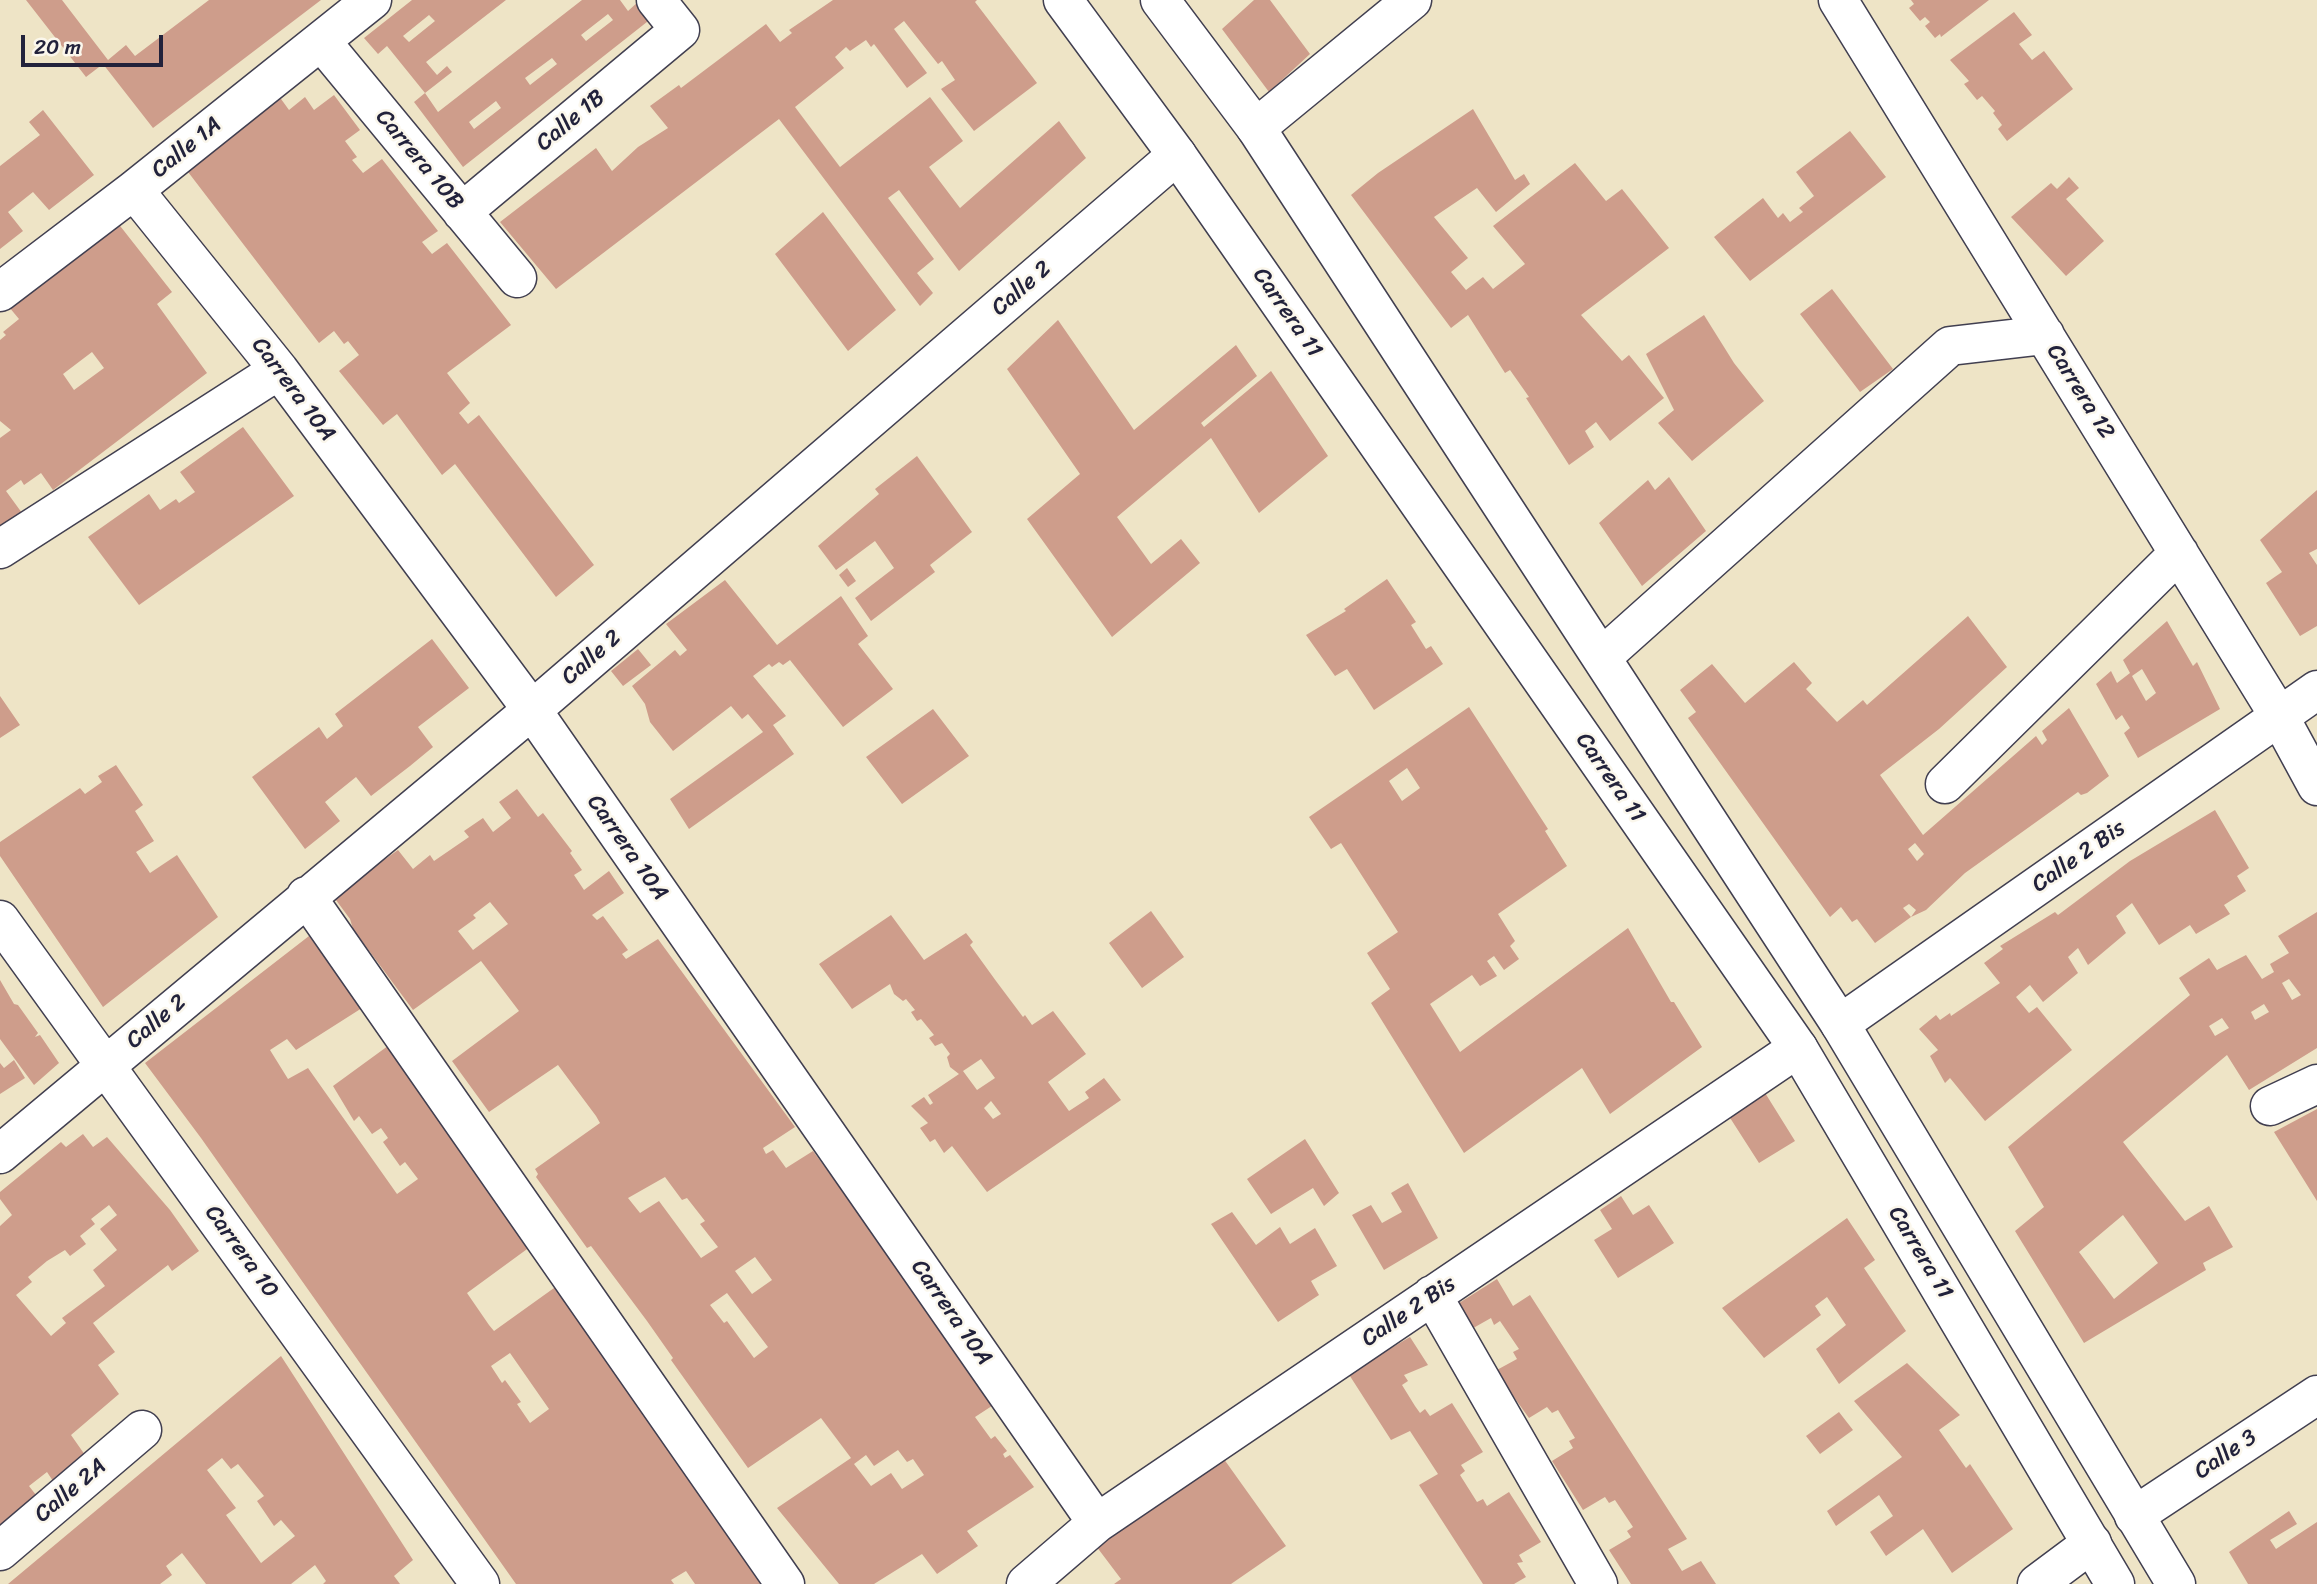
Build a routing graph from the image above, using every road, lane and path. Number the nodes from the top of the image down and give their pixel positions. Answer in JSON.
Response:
{"nodes":[{"id":1,"x":372,"y":0,"type":"edge"},
{"id":2,"x":656,"y":0,"type":"edge"},
{"id":3,"x":1063,"y":0,"type":"edge"},
{"id":4,"x":1160,"y":0,"type":"edge"},
{"id":5,"x":1412,"y":0,"type":"edge"},
{"id":6,"x":1838,"y":0,"type":"edge"},
{"id":7,"x":321,"y":41,"type":"junction"},
{"id":8,"x":1256,"y":128,"type":"junction"},
{"id":9,"x":1177,"y":155,"type":"junction"},
{"id":10,"x":134,"y":190,"type":"junction"},
{"id":11,"x":462,"y":212,"type":"junction"},
{"id":12,"x":517,"y":278,"type":"dead end"},
{"id":13,"x":0,"y":292,"type":"edge"},
{"id":14,"x":2045,"y":335,"type":"junction"},
{"id":15,"x":279,"y":370,"type":"junction"},
{"id":16,"x":0,"y":549,"type":"edge"},
{"id":17,"x":2179,"y":554,"type":"junction"},
{"id":18,"x":1602,"y":657,"type":"junction"},
{"id":19,"x":2317,"y":690,"type":"edge"},
{"id":20,"x":532,"y":710,"type":"junction"},
{"id":21,"x":2279,"y":716,"type":"junction"},
{"id":22,"x":1945,"y":784,"type":"dead end"},
{"id":23,"x":2317,"y":786,"type":"edge"},
{"id":24,"x":306,"y":896,"type":"junction"},
{"id":25,"x":0,"y":920,"type":"edge"},
{"id":26,"x":1840,"y":1024,"type":"junction"},
{"id":27,"x":1798,"y":1048,"type":"junction"},
{"id":28,"x":106,"y":1064,"type":"junction"},
{"id":29,"x":2317,"y":1084,"type":"edge"},
{"id":30,"x":2270,"y":1106,"type":"dead end"},
{"id":31,"x":0,"y":1154,"type":"edge"},
{"id":32,"x":1432,"y":1295,"type":"junction"},
{"id":33,"x":2317,"y":1395,"type":"edge"},
{"id":34,"x":142,"y":1430,"type":"dead end"},
{"id":35,"x":2134,"y":1516,"type":"junction"},
{"id":36,"x":1097,"y":1522,"type":"junction"},
{"id":37,"x":2092,"y":1543,"type":"junction"},
{"id":38,"x":0,"y":1551,"type":"edge"},
{"id":39,"x":1029,"y":1583,"type":"edge"},
{"id":40,"x":480,"y":1584,"type":"edge"},
{"id":41,"x":785,"y":1584,"type":"edge"},
{"id":42,"x":1598,"y":1584,"type":"edge"},
{"id":43,"x":2036,"y":1584,"type":"edge"},
{"id":44,"x":2115,"y":1584,"type":"edge"},
{"id":45,"x":2176,"y":1584,"type":"edge"}],
"edges":[{"from":1,"to":7,"type":"street","name":"Calle 1A"},
{"from":2,"to":11,"type":"street","name":"Calle 1B"},
{"from":3,"to":9,"type":"street","name":"Carrera 11"},
{"from":4,"to":8,"type":"street"},
{"from":5,"to":8,"type":"street"},
{"from":6,"to":14,"type":"street","name":"Carrera 12"},
{"from":7,"to":10,"type":"street","name":"Calle 1A"},
{"from":7,"to":11,"type":"street","name":"Carrera 10B"},
{"from":8,"to":18,"type":"street"},
{"from":9,"to":20,"type":"street","name":"Calle 2"},
{"from":9,"to":27,"type":"street","name":"Carrera 11"},
{"from":10,"to":13,"type":"street","name":"Calle 1A"},
{"from":10,"to":15,"type":"street","name":"Carrera 10A"},
{"from":11,"to":12,"type":"street","name":"Carrera 10B"},
{"from":14,"to":17,"type":"street","name":"Carrera 12"},
{"from":14,"to":18,"type":"street"},
{"from":15,"to":16,"type":"street"},
{"from":15,"to":20,"type":"street","name":"Carrera 10A"},
{"from":17,"to":21,"type":"street","name":"Carrera 12"},
{"from":17,"to":22,"type":"street"},
{"from":18,"to":26,"type":"street"},
{"from":19,"to":21,"type":"street","name":"Calle 2 Bis"},
{"from":20,"to":24,"type":"street","name":"Calle 2"},
{"from":20,"to":36,"type":"street","name":"Carrera 10A"},
{"from":21,"to":23,"type":"street","name":"Carrera 12"},
{"from":21,"to":26,"type":"street","name":"Calle 2 Bis"},
{"from":24,"to":28,"type":"street","name":"Calle 2"},
{"from":24,"to":41,"type":"street"},
{"from":25,"to":28,"type":"street","name":"Carrera 10"},
{"from":26,"to":35,"type":"street"},
{"from":27,"to":32,"type":"street","name":"Calle 2 Bis"},
{"from":27,"to":37,"type":"street","name":"Carrera 11"},
{"from":28,"to":31,"type":"street","name":"Calle 2"},
{"from":28,"to":40,"type":"street","name":"Carrera 10"},
{"from":29,"to":30,"type":"street"},
{"from":32,"to":36,"type":"street","name":"Calle 2 Bis"},
{"from":32,"to":42,"type":"street"},
{"from":33,"to":35,"type":"street","name":"Calle 3"},
{"from":34,"to":38,"type":"street","name":"Calle 2A"},
{"from":35,"to":45,"type":"street"},
{"from":36,"to":39,"type":"street","name":"Calle 2 Bis"},
{"from":37,"to":43,"type":"street"},
{"from":37,"to":44,"type":"street","name":"Carrera 11"}]}
